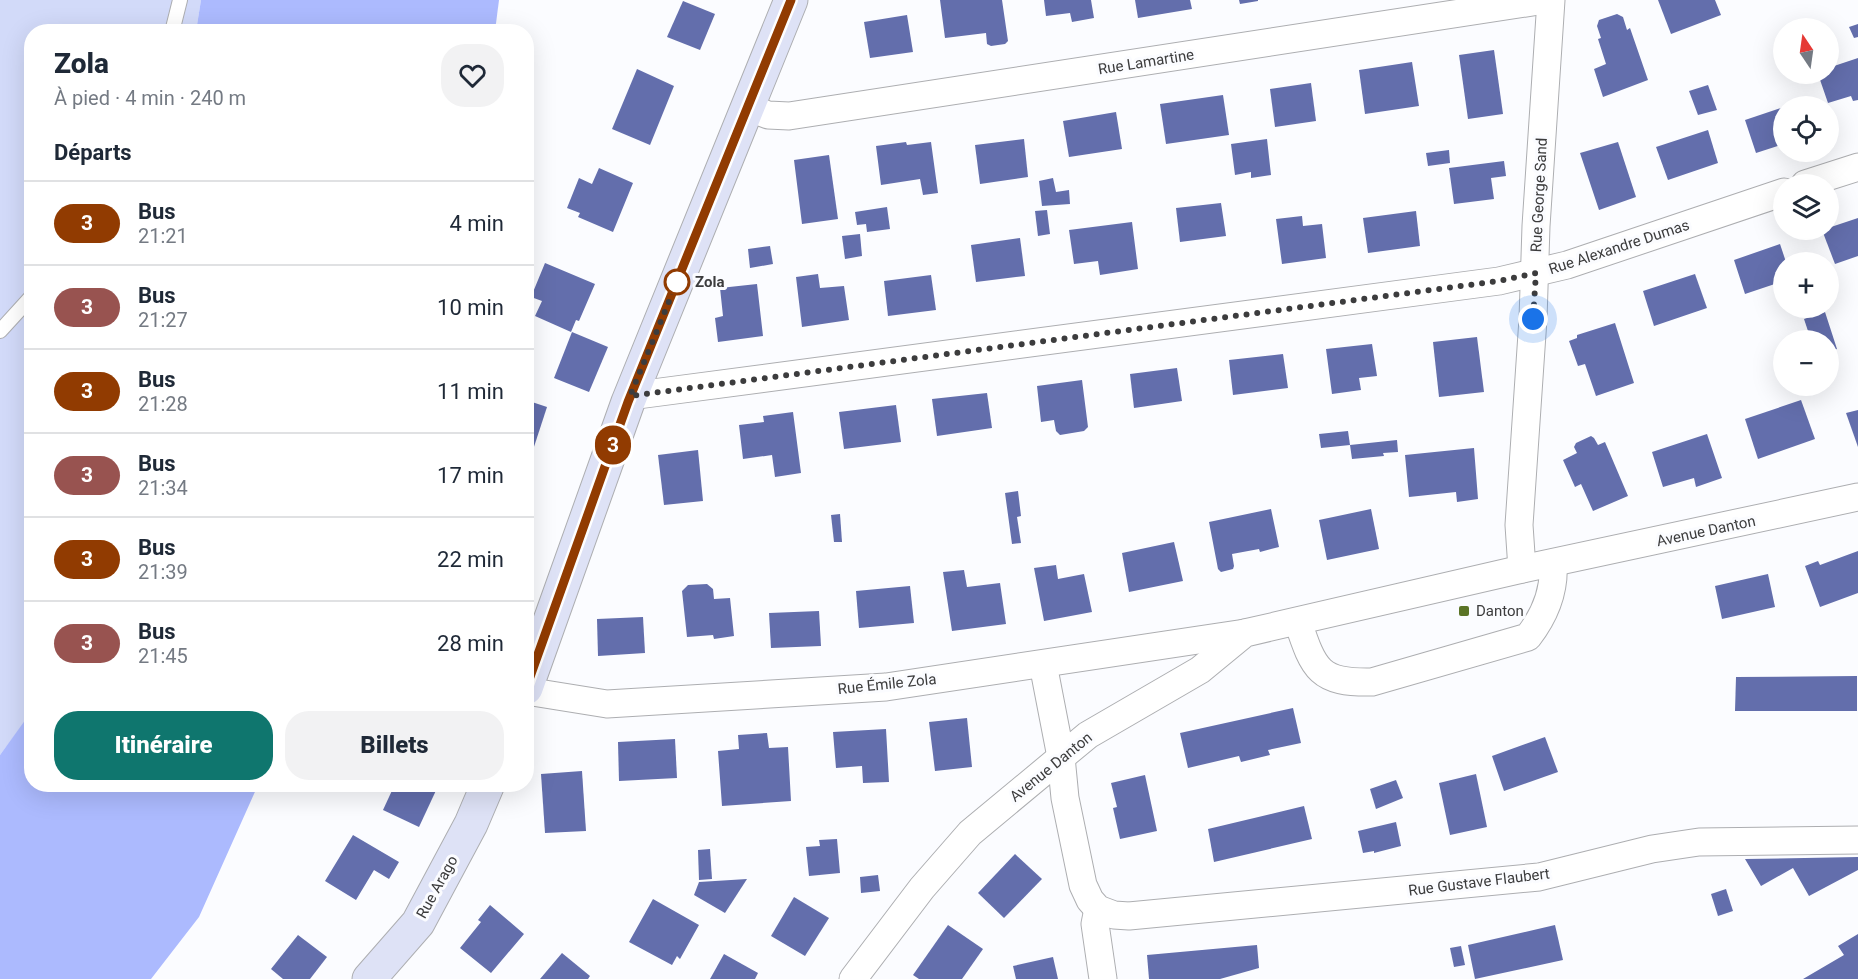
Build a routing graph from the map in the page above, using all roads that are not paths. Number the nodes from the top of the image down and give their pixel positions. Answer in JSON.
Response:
{"nodes":[{"id":1,"x":180,"y":0,"type":"edge"},
{"id":2,"x":791,"y":0,"type":"edge"},
{"id":3,"x":1545,"y":0,"type":"edge"},
{"id":4,"x":1551,"y":0,"type":"edge"},
{"id":5,"x":174,"y":24,"type":"edge"},
{"id":6,"x":747,"y":108,"type":"junction"},
{"id":7,"x":1858,"y":167,"type":"edge"},
{"id":8,"x":1836,"y":174,"type":"edge"},
{"id":9,"x":1773,"y":196,"type":"edge"},
{"id":10,"x":1536,"y":273,"type":"junction"},
{"id":11,"x":24,"y":305,"type":"edge"},
{"id":12,"x":0,"y":331,"type":"edge"},
{"id":13,"x":630,"y":396,"type":"junction"},
{"id":14,"x":1858,"y":497,"type":"edge"},
{"id":15,"x":1553,"y":563,"type":"junction"},
{"id":16,"x":1522,"y":569,"type":"junction"},
{"id":17,"x":1298,"y":622,"type":"junction"},
{"id":18,"x":1245,"y":633,"type":"junction"},
{"id":19,"x":1043,"y":664,"type":"junction"},
{"id":20,"x":534,"y":666,"type":"edge"},
{"id":21,"x":534,"y":690,"type":"edge"},
{"id":22,"x":1061,"y":757,"type":"junction"},
{"id":23,"x":485,"y":792,"type":"edge"},
{"id":24,"x":1858,"y":840,"type":"edge"},
{"id":25,"x":1098,"y":909,"type":"junction"},
{"id":26,"x":369,"y":979,"type":"edge"},
{"id":27,"x":853,"y":979,"type":"edge"},
{"id":28,"x":1103,"y":979,"type":"edge"}],
"edges":[{"from":1,"to":5,"type":"lane"},
{"from":2,"to":6,"type":"main road"},
{"from":3,"to":6,"type":"street","name":"Rue Lamartine"},
{"from":4,"to":10,"type":"street","name":"Rue George Sand"},
{"from":6,"to":13,"type":"main road"},
{"from":7,"to":8,"type":"street"},
{"from":9,"to":10,"type":"street","name":"Rue Alexandre Dumas"},
{"from":10,"to":13,"type":"street","name":"Rue Alexandre Dumas"},
{"from":10,"to":16,"type":"street","name":"Rue George Sand"},
{"from":11,"to":12,"type":"lane"},
{"from":13,"to":20,"type":"main road"},
{"from":14,"to":15,"type":"street","name":"Avenue Danton"},
{"from":15,"to":16,"type":"street","name":"Avenue Danton"},
{"from":15,"to":17,"type":"street"},
{"from":16,"to":17,"type":"street","name":"Avenue Danton"},
{"from":17,"to":18,"type":"street","name":"Avenue Danton"},
{"from":18,"to":19,"type":"street","name":"Rue Émile Zola"},
{"from":18,"to":22,"type":"street","name":"Avenue Danton"},
{"from":19,"to":21,"type":"street","name":"Rue Émile Zola"},
{"from":19,"to":22,"type":"street"},
{"from":22,"to":25,"type":"street"},
{"from":22,"to":27,"type":"street","name":"Avenue Danton"},
{"from":23,"to":26,"type":"main road","name":"Rue Arago"},
{"from":24,"to":25,"type":"street","name":"Rue Gustave Flaubert"},
{"from":25,"to":28,"type":"street"}]}
